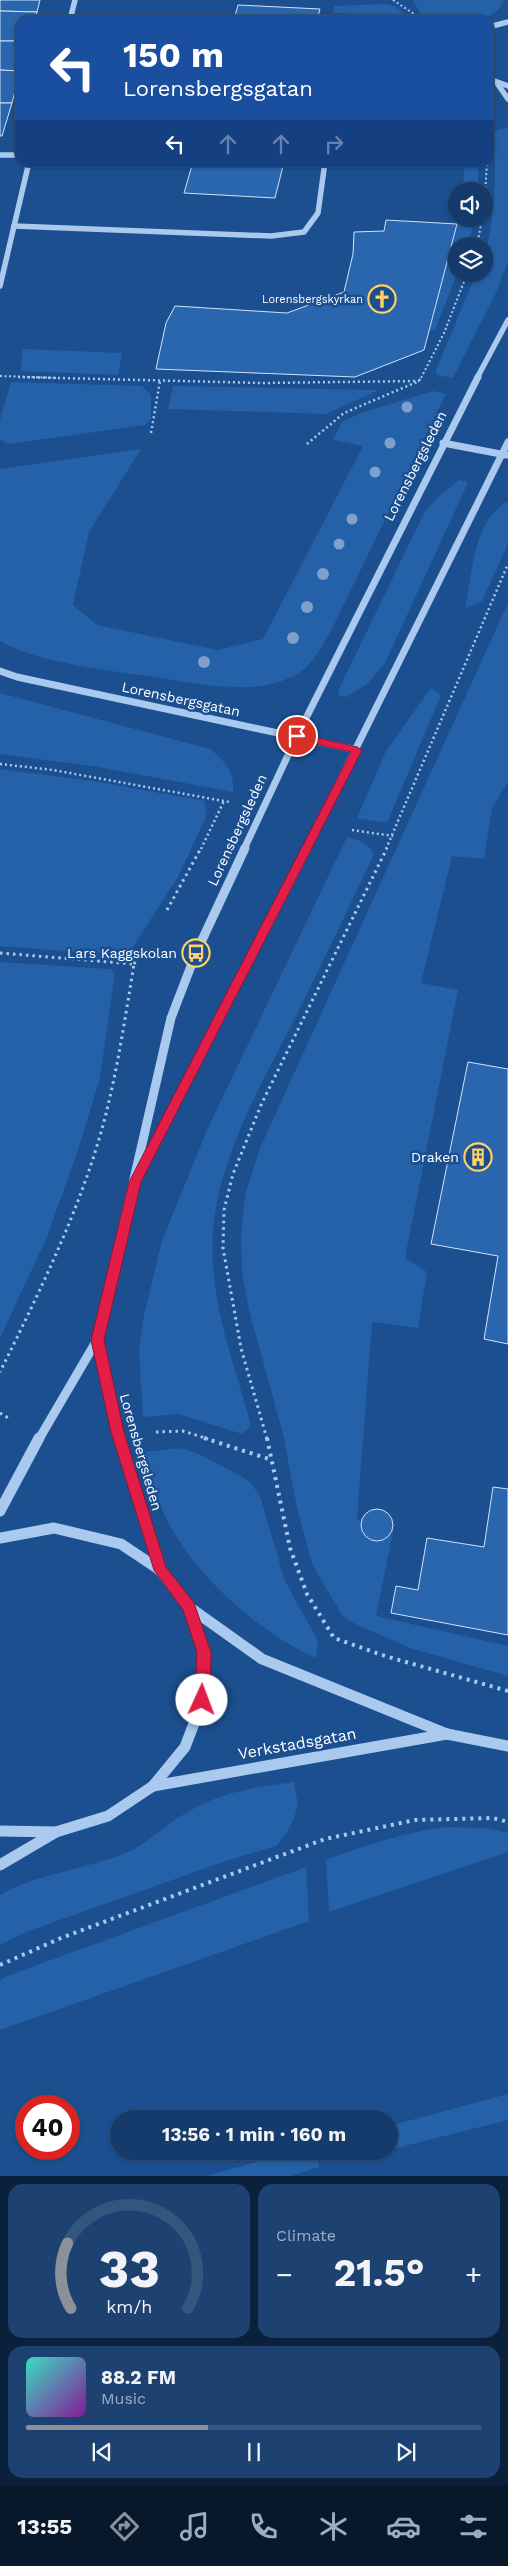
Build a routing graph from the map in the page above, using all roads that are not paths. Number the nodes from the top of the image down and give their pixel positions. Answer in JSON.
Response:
{"nodes":[{"id":1,"x":75,"y":0,"type":"edge"},
{"id":2,"x":71,"y":15,"type":"edge"},
{"id":3,"x":508,"y":18,"type":"edge"},
{"id":4,"x":508,"y":22,"type":"edge"},
{"id":5,"x":499,"y":24,"type":"junction"},
{"id":6,"x":494,"y":26,"type":"edge"},
{"id":7,"x":494,"y":81,"type":"edge"},
{"id":8,"x":497,"y":82,"type":"junction"},
{"id":9,"x":508,"y":86,"type":"edge"},
{"id":10,"x":508,"y":99,"type":"edge"},
{"id":11,"x":0,"y":154,"type":"edge"},
{"id":12,"x":15,"y":155,"type":"edge"},
{"id":13,"x":29,"y":167,"type":"edge"},
{"id":14,"x":323,"y":167,"type":"edge"},
{"id":15,"x":14,"y":226,"type":"junction"},
{"id":16,"x":0,"y":286,"type":"edge"},
{"id":17,"x":508,"y":320,"type":"edge"},
{"id":18,"x":508,"y":442,"type":"edge"},
{"id":19,"x":443,"y":443,"type":"junction"},
{"id":20,"x":505,"y":454,"type":"edge"},
{"id":21,"x":0,"y":671,"type":"edge"},
{"id":22,"x":297,"y":736,"type":"junction"},
{"id":23,"x":357,"y":750,"type":"junction"},
{"id":24,"x":135,"y":1182,"type":"junction"},
{"id":25,"x":97,"y":1340,"type":"junction"},
{"id":26,"x":0,"y":1511,"type":"edge"},
{"id":27,"x":0,"y":1538,"type":"edge"},
{"id":28,"x":160,"y":1570,"type":"junction"},
{"id":29,"x":189,"y":1607,"type":"junction"},
{"id":30,"x":447,"y":1734,"type":"junction"},
{"id":31,"x":508,"y":1746,"type":"edge"},
{"id":32,"x":153,"y":1786,"type":"junction"},
{"id":33,"x":0,"y":1831,"type":"edge"},
{"id":34,"x":56,"y":1832,"type":"junction"},
{"id":35,"x":0,"y":1865,"type":"edge"}],
"edges":[{"from":1,"to":2,"type":"street"},
{"from":3,"to":5,"type":"street"},
{"from":4,"to":5,"type":"street"},
{"from":5,"to":6,"type":"street"},
{"from":7,"to":8,"type":"street"},
{"from":8,"to":9,"type":"street"},
{"from":8,"to":10,"type":"street"},
{"from":11,"to":12,"type":"street"},
{"from":13,"to":15,"type":"street"},
{"from":14,"to":15,"type":"street"},
{"from":15,"to":16,"type":"street"},
{"from":17,"to":19,"type":"street","name":"Lorensbergsleden"},
{"from":18,"to":20,"type":"street","name":"Lorensbergsleden"},
{"from":19,"to":20,"type":"street"},
{"from":19,"to":22,"type":"street","name":"Lorensbergsleden"},
{"from":20,"to":23,"type":"street","name":"Lorensbergsleden"},
{"from":21,"to":22,"type":"street","name":"Lorensbergsgatan"},
{"from":22,"to":23,"type":"street","name":"Lorensbergsgatan"},
{"from":22,"to":24,"type":"street","name":"Lorensbergsleden"},
{"from":23,"to":24,"type":"street","name":"Lorensbergsleden"},
{"from":24,"to":25,"type":"street","name":"Lorensbergsleden"},
{"from":25,"to":26,"type":"street","name":"Lorensbergsleden"},
{"from":25,"to":28,"type":"street","name":"Lorensbergsleden"},
{"from":27,"to":28,"type":"street","name":"Lorensbergsleden"},
{"from":28,"to":29,"type":"street","name":"Lorensbergsleden"},
{"from":29,"to":30,"type":"street","name":"Verkstadsgatan"},
{"from":29,"to":32,"type":"street","name":"Lorensbergsleden"},
{"from":30,"to":31,"type":"street","name":"Verkstadsgatan"},
{"from":30,"to":32,"type":"street","name":"Verkstadsgatan"},
{"from":32,"to":34,"type":"street","name":"Lorensbergsleden"},
{"from":33,"to":34,"type":"street","name":"Lorensbergsleden"},
{"from":34,"to":35,"type":"street","name":"Lorensbergsleden"}]}
